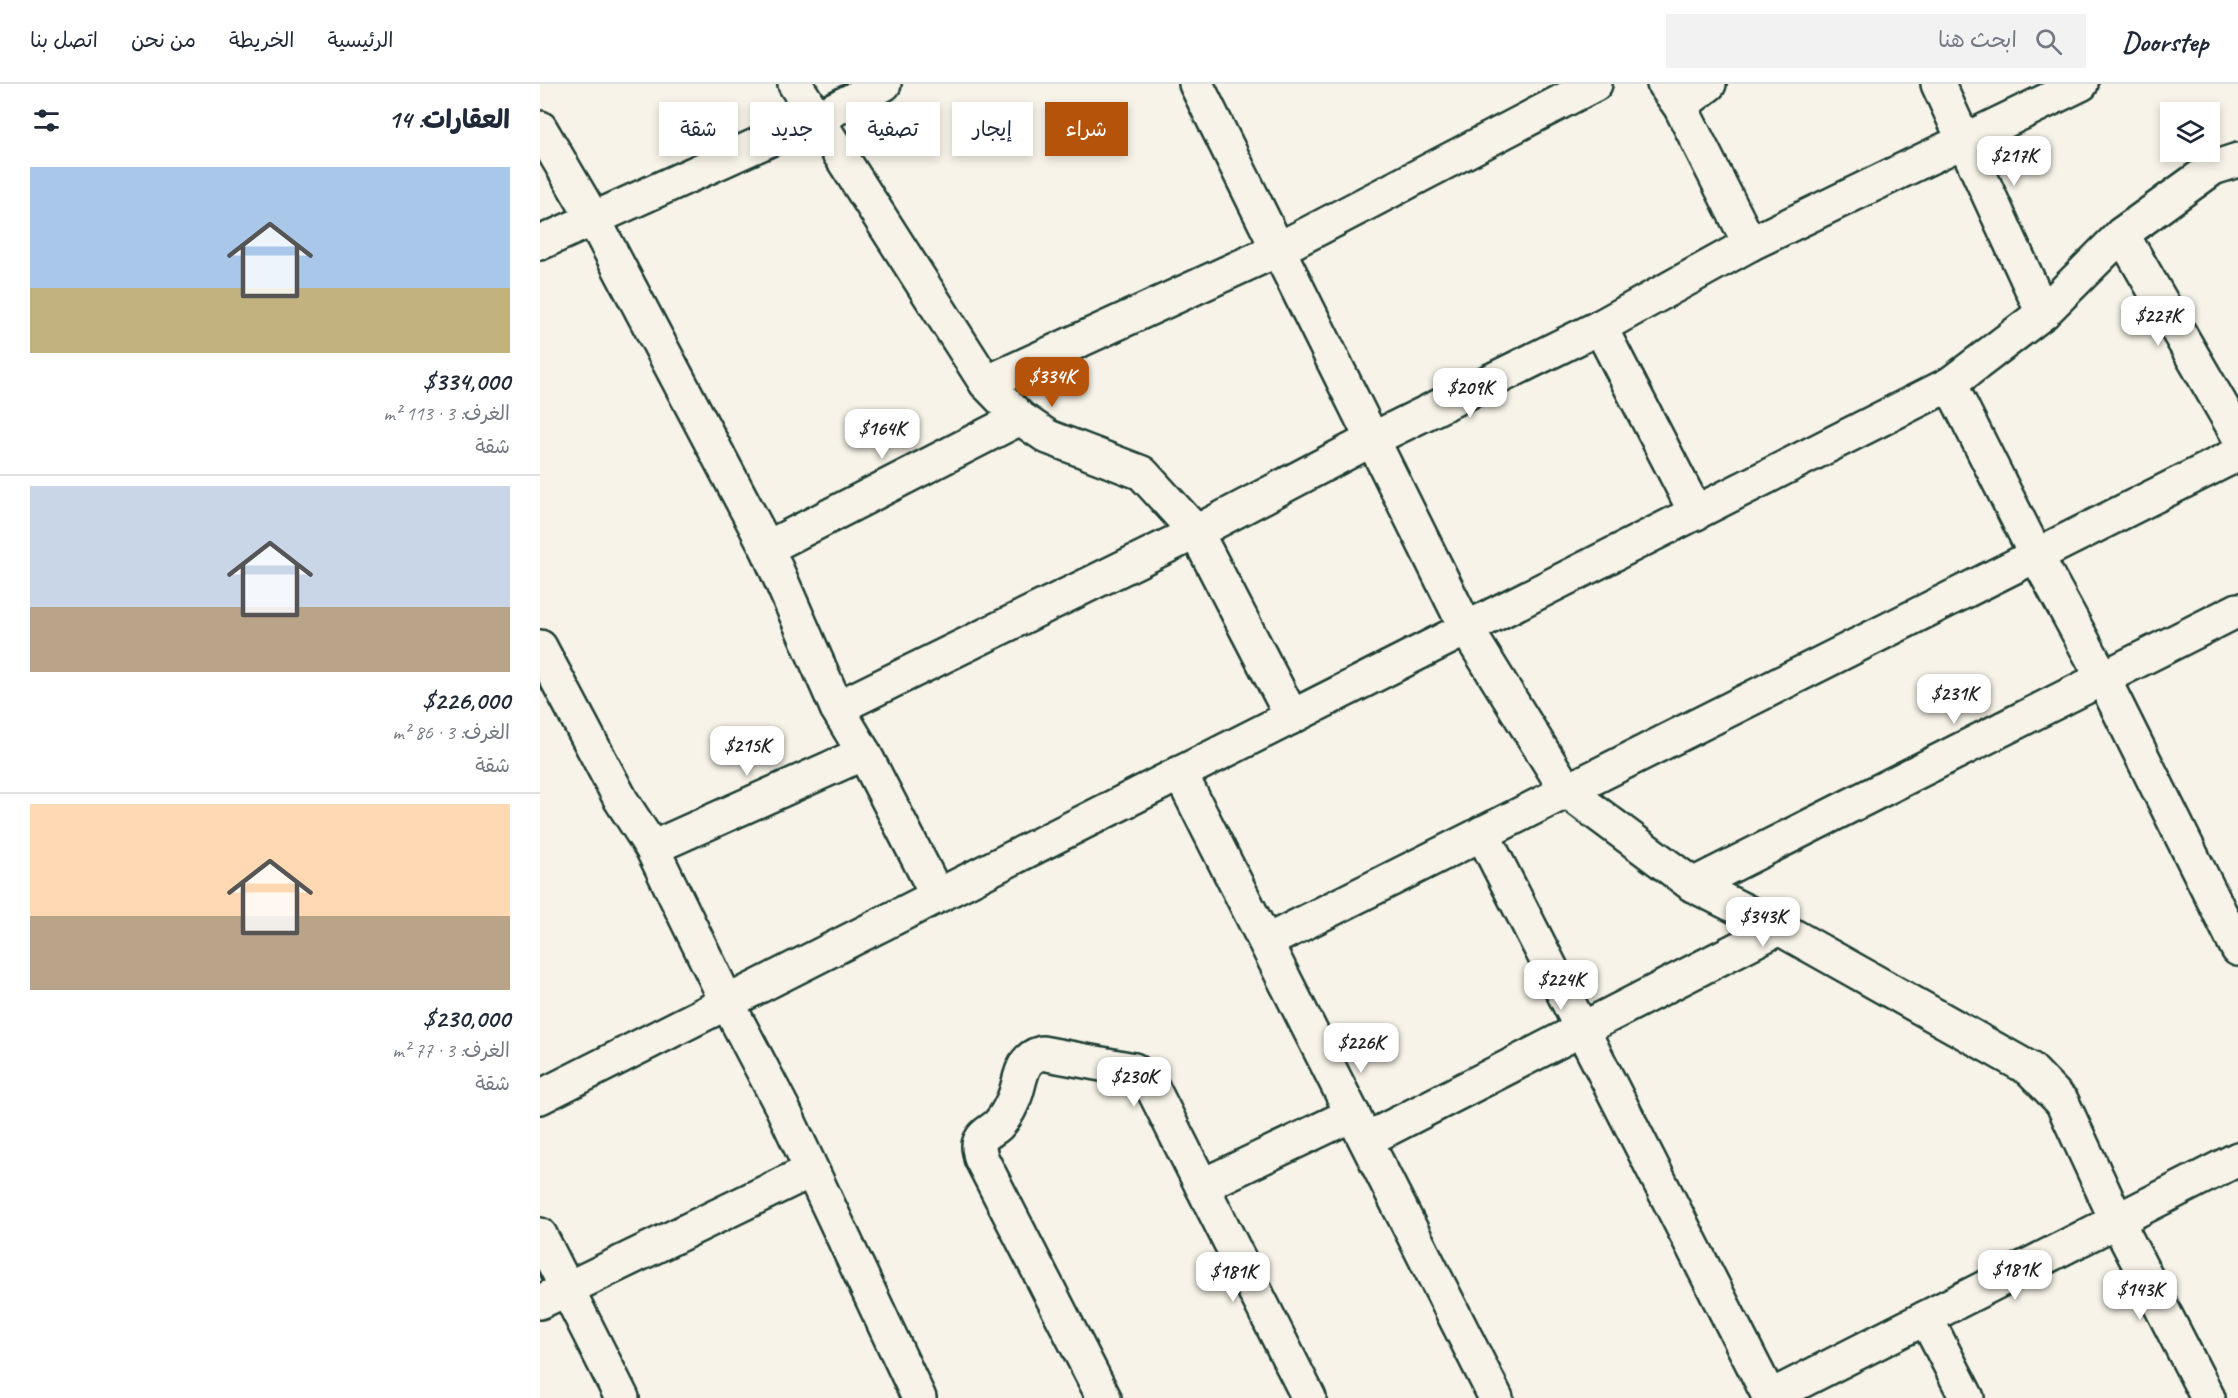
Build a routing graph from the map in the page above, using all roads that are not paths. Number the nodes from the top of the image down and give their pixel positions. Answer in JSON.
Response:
{"nodes":[{"id":1,"x":795,"y":84,"type":"edge"},
{"id":2,"x":884,"y":84,"type":"edge"},
{"id":3,"x":1196,"y":84,"type":"edge"},
{"id":4,"x":1595,"y":84,"type":"edge"},
{"id":5,"x":1709,"y":84,"type":"edge"},
{"id":6,"x":1938,"y":84,"type":"edge"},
{"id":7,"x":2081,"y":84,"type":"edge"},
{"id":8,"x":1672,"y":95,"type":"edge"},
{"id":9,"x":807,"y":102,"type":"edge"},
{"id":10,"x":834,"y":109,"type":"edge"},
{"id":11,"x":540,"y":128,"type":"edge"},
{"id":12,"x":1965,"y":139,"type":"junction"},
{"id":13,"x":834,"y":145,"type":"edge"},
{"id":14,"x":750,"y":149,"type":"edge"},
{"id":15,"x":2238,"y":160,"type":"edge"},
{"id":16,"x":594,"y":220,"type":"junction"},
{"id":17,"x":2122,"y":234,"type":"junction"},
{"id":18,"x":540,"y":243,"type":"edge"},
{"id":19,"x":1750,"y":244,"type":"junction"},
{"id":20,"x":1277,"y":250,"type":"junction"},
{"id":21,"x":2043,"y":313,"type":"junction"},
{"id":22,"x":1600,"y":327,"type":"junction"},
{"id":23,"x":986,"y":383,"type":"junction"},
{"id":24,"x":1950,"y":384,"type":"junction"},
{"id":25,"x":1020,"y":418,"type":"junction"},
{"id":26,"x":2238,"y":435,"type":"edge"},
{"id":27,"x":1373,"y":439,"type":"junction"},
{"id":28,"x":2238,"y":454,"type":"edge"},
{"id":29,"x":1696,"y":513,"type":"junction"},
{"id":30,"x":1196,"y":532,"type":"junction"},
{"id":31,"x":767,"y":548,"type":"junction"},
{"id":32,"x":2036,"y":555,"type":"junction"},
{"id":33,"x":2238,"y":610,"type":"edge"},
{"id":34,"x":1467,"y":628,"type":"junction"},
{"id":35,"x":540,"y":647,"type":"edge"},
{"id":36,"x":2103,"y":678,"type":"junction"},
{"id":37,"x":837,"y":708,"type":"junction"},
{"id":38,"x":1292,"y":717,"type":"junction"},
{"id":39,"x":864,"y":753,"type":"junction"},
{"id":40,"x":1180,"y":773,"type":"junction"},
{"id":41,"x":1567,"y":791,"type":"junction"},
{"id":42,"x":1482,"y":833,"type":"junction"},
{"id":43,"x":652,"y":848,"type":"junction"},
{"id":44,"x":1693,"y":885,"type":"junction"},
{"id":45,"x":937,"y":894,"type":"junction"},
{"id":46,"x":1779,"y":928,"type":"junction"},
{"id":47,"x":1266,"y":942,"type":"junction"},
{"id":48,"x":2238,"y":949,"type":"edge"},
{"id":49,"x":728,"y":1004,"type":"junction"},
{"id":50,"x":1582,"y":1029,"type":"junction"},
{"id":51,"x":540,"y":1097,"type":"edge"},
{"id":52,"x":1359,"y":1127,"type":"junction"},
{"id":53,"x":2238,"y":1159,"type":"edge"},
{"id":54,"x":810,"y":1171,"type":"junction"},
{"id":55,"x":1202,"y":1185,"type":"junction"},
{"id":56,"x":2117,"y":1221,"type":"junction"},
{"id":57,"x":540,"y":1235,"type":"edge"},
{"id":58,"x":553,"y":1296,"type":"edge"},
{"id":59,"x":1926,"y":1318,"type":"junction"},
{"id":60,"x":1770,"y":1397,"type":"edge"},
{"id":61,"x":622,"y":1398,"type":"edge"},
{"id":62,"x":919,"y":1398,"type":"edge"},
{"id":63,"x":1104,"y":1398,"type":"edge"},
{"id":64,"x":1309,"y":1398,"type":"edge"},
{"id":65,"x":1496,"y":1398,"type":"edge"},
{"id":66,"x":1967,"y":1398,"type":"edge"},
{"id":67,"x":2208,"y":1398,"type":"edge"}],
"edges":[{"from":1,"to":9,"type":"street"},
{"from":2,"to":10,"type":"street"},
{"from":3,"to":20,"type":"street"},
{"from":4,"to":20,"type":"street"},
{"from":5,"to":8,"type":"street"},
{"from":6,"to":12,"type":"street"},
{"from":7,"to":12,"type":"street"},
{"from":8,"to":19,"type":"street"},
{"from":11,"to":16,"type":"street"},
{"from":12,"to":19,"type":"street"},
{"from":12,"to":21,"type":"street"},
{"from":13,"to":23,"type":"street"},
{"from":14,"to":16,"type":"street"},
{"from":15,"to":17,"type":"street"},
{"from":16,"to":18,"type":"street"},
{"from":16,"to":31,"type":"street"},
{"from":17,"to":21,"type":"street"},
{"from":17,"to":26,"type":"street"},
{"from":19,"to":22,"type":"street"},
{"from":20,"to":23,"type":"street"},
{"from":20,"to":27,"type":"street"},
{"from":21,"to":24,"type":"street"},
{"from":22,"to":27,"type":"street"},
{"from":22,"to":29,"type":"street"},
{"from":23,"to":25,"type":"street"},
{"from":24,"to":29,"type":"street"},
{"from":24,"to":32,"type":"street"},
{"from":25,"to":30,"type":"street"},
{"from":25,"to":31,"type":"street"},
{"from":27,"to":30,"type":"street"},
{"from":27,"to":34,"type":"street"},
{"from":28,"to":32,"type":"street"},
{"from":29,"to":34,"type":"street"},
{"from":30,"to":37,"type":"street"},
{"from":30,"to":38,"type":"street"},
{"from":31,"to":37,"type":"street"},
{"from":32,"to":36,"type":"street"},
{"from":32,"to":41,"type":"street"},
{"from":33,"to":36,"type":"street"},
{"from":34,"to":38,"type":"street"},
{"from":34,"to":41,"type":"street"},
{"from":35,"to":43,"type":"street"},
{"from":36,"to":44,"type":"street"},
{"from":36,"to":48,"type":"street"},
{"from":37,"to":39,"type":"street"},
{"from":38,"to":40,"type":"street"},
{"from":39,"to":43,"type":"street"},
{"from":39,"to":45,"type":"street"},
{"from":40,"to":45,"type":"street"},
{"from":40,"to":47,"type":"street"},
{"from":41,"to":42,"type":"street"},
{"from":41,"to":44,"type":"street"},
{"from":42,"to":47,"type":"street"},
{"from":42,"to":50,"type":"street"},
{"from":43,"to":49,"type":"street"},
{"from":44,"to":46,"type":"street"},
{"from":45,"to":49,"type":"street"},
{"from":46,"to":50,"type":"street"},
{"from":46,"to":56,"type":"street"},
{"from":47,"to":52,"type":"street"},
{"from":49,"to":51,"type":"street"},
{"from":49,"to":54,"type":"street"},
{"from":50,"to":52,"type":"street"},
{"from":50,"to":60,"type":"street"},
{"from":52,"to":55,"type":"street"},
{"from":52,"to":65,"type":"street"},
{"from":53,"to":56,"type":"street"},
{"from":54,"to":58,"type":"street"},
{"from":54,"to":62,"type":"street"},
{"from":55,"to":63,"type":"street"},
{"from":55,"to":64,"type":"street"},
{"from":56,"to":59,"type":"street"},
{"from":56,"to":67,"type":"street"},
{"from":57,"to":58,"type":"street"},
{"from":58,"to":61,"type":"street"},
{"from":59,"to":60,"type":"street"},
{"from":59,"to":66,"type":"street"}]}
